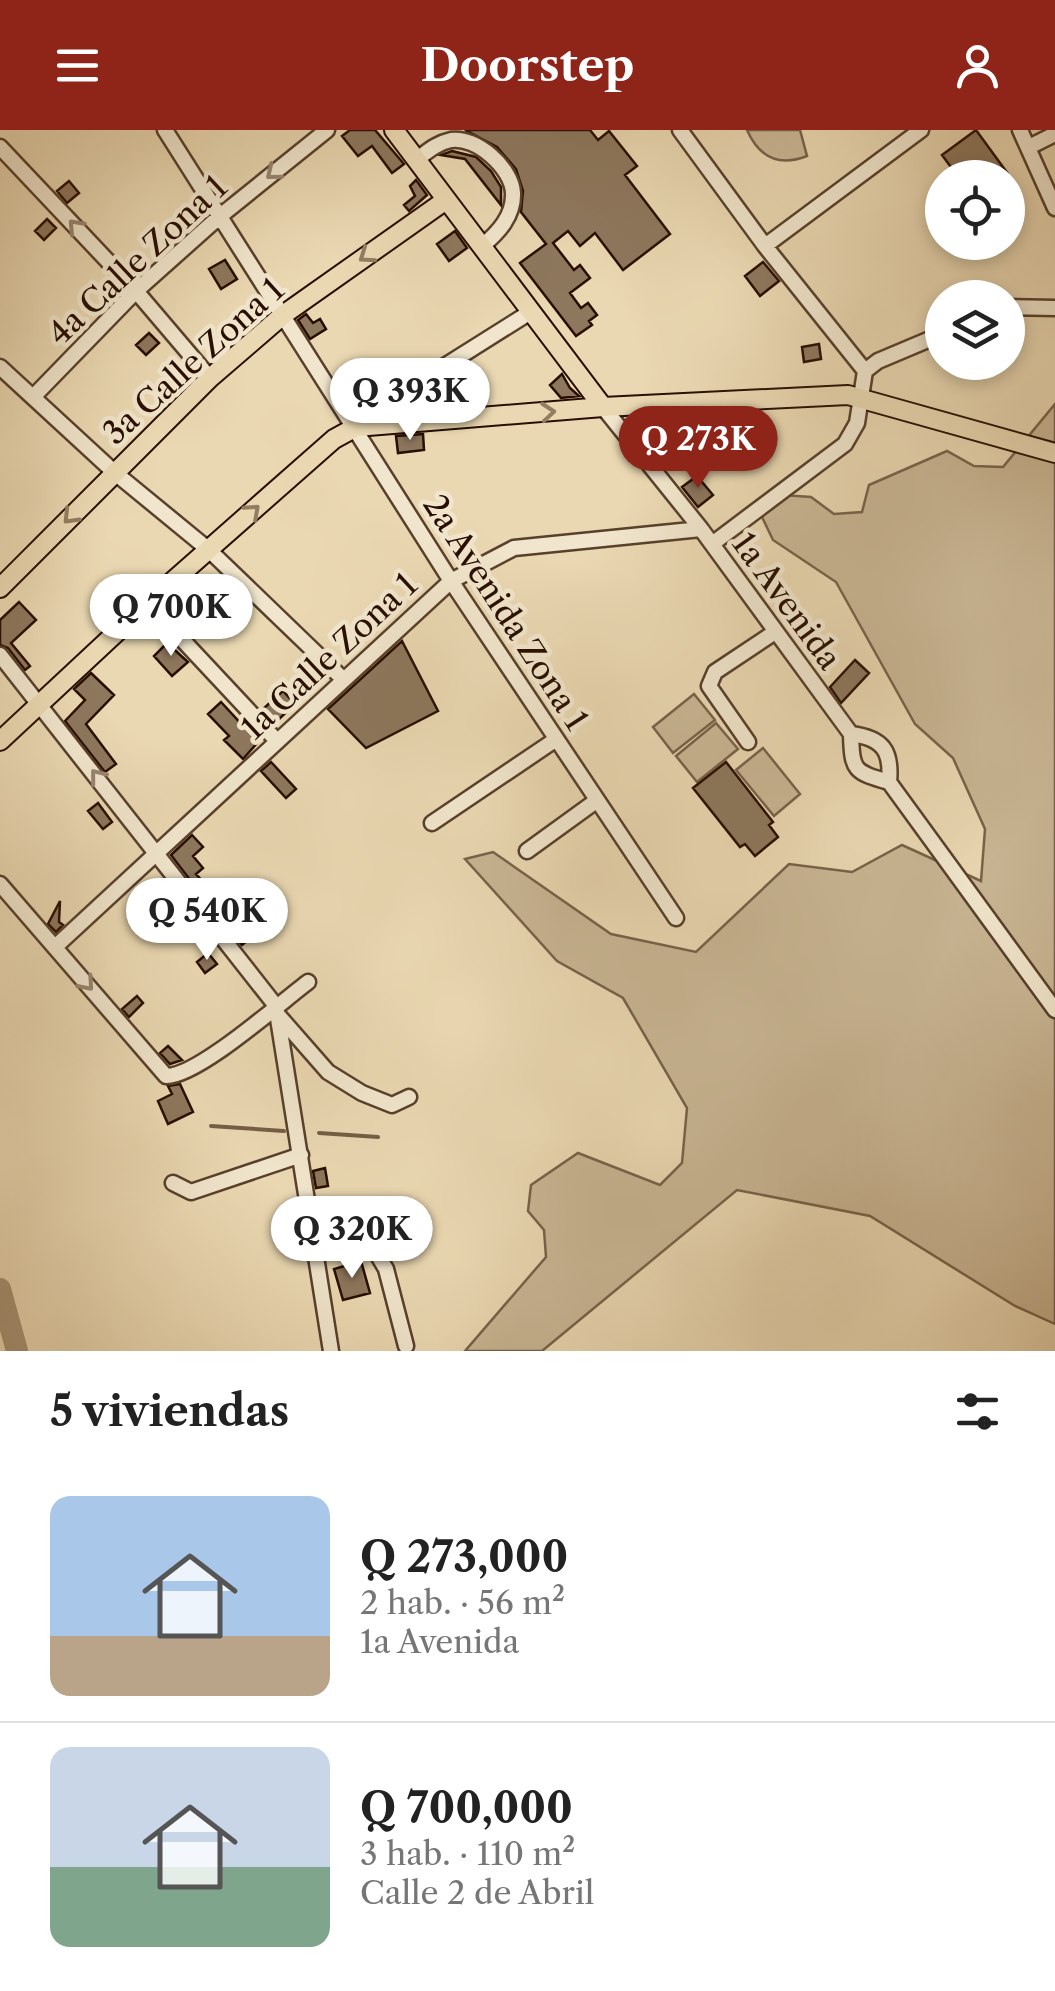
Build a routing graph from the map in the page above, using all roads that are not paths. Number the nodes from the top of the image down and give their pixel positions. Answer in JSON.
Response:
{"nodes":[{"id":1,"x":166,"y":130,"type":"edge"},
{"id":2,"x":327,"y":130,"type":"edge"},
{"id":3,"x":394,"y":130,"type":"edge"},
{"id":4,"x":680,"y":130,"type":"edge"},
{"id":5,"x":921,"y":130,"type":"edge"},
{"id":6,"x":1020,"y":130,"type":"edge"},
{"id":7,"x":1055,"y":134,"type":"edge"},
{"id":8,"x":0,"y":147,"type":"edge"},
{"id":9,"x":1029,"y":147,"type":"junction"},
{"id":10,"x":416,"y":160,"type":"junction"},
{"id":11,"x":446,"y":200,"type":"junction"},
{"id":12,"x":1055,"y":208,"type":"edge"},
{"id":13,"x":219,"y":217,"type":"junction"},
{"id":14,"x":482,"y":246,"type":"junction"},
{"id":15,"x":765,"y":246,"type":"junction"},
{"id":16,"x":136,"y":291,"type":"junction"},
{"id":17,"x":1025,"y":307,"type":"edge"},
{"id":18,"x":1055,"y":308,"type":"edge"},
{"id":19,"x":532,"y":311,"type":"junction"},
{"id":20,"x":283,"y":315,"type":"junction"},
{"id":21,"x":925,"y":341,"type":"edge"},
{"id":22,"x":0,"y":367,"type":"edge"},
{"id":23,"x":865,"y":371,"type":"junction"},
{"id":24,"x":210,"y":378,"type":"junction"},
{"id":25,"x":424,"y":379,"type":"dead end"},
{"id":26,"x":34,"y":396,"type":"junction"},
{"id":27,"x":854,"y":396,"type":"junction"},
{"id":28,"x":603,"y":408,"type":"junction"},
{"id":29,"x":356,"y":427,"type":"junction"},
{"id":30,"x":1055,"y":453,"type":"edge"},
{"id":31,"x":114,"y":472,"type":"junction"},
{"id":32,"x":701,"y":530,"type":"junction"},
{"id":33,"x":712,"y":544,"type":"junction"},
{"id":34,"x":208,"y":550,"type":"junction"},
{"id":35,"x":451,"y":580,"type":"junction"},
{"id":36,"x":0,"y":588,"type":"edge"},
{"id":37,"x":148,"y":603,"type":"junction"},
{"id":38,"x":775,"y":632,"type":"junction"},
{"id":39,"x":0,"y":656,"type":"edge"},
{"id":40,"x":344,"y":680,"type":"junction"},
{"id":41,"x":40,"y":704,"type":"junction"},
{"id":42,"x":851,"y":737,"type":"junction"},
{"id":43,"x":278,"y":740,"type":"junction"},
{"id":44,"x":554,"y":740,"type":"junction"},
{"id":45,"x":0,"y":741,"type":"edge"},
{"id":46,"x":748,"y":742,"type":"dead end"},
{"id":47,"x":889,"y":782,"type":"junction"},
{"id":48,"x":596,"y":801,"type":"junction"},
{"id":49,"x":432,"y":823,"type":"dead end"},
{"id":50,"x":527,"y":850,"type":"dead end"},
{"id":51,"x":157,"y":853,"type":"junction"},
{"id":52,"x":0,"y":884,"type":"edge"},
{"id":53,"x":676,"y":918,"type":"dead end"},
{"id":54,"x":55,"y":947,"type":"junction"},
{"id":55,"x":308,"y":982,"type":"dead end"},
{"id":56,"x":277,"y":1010,"type":"junction"},
{"id":57,"x":1055,"y":1010,"type":"edge"},
{"id":58,"x":410,"y":1096,"type":"dead end"},
{"id":59,"x":300,"y":1155,"type":"junction"},
{"id":60,"x":173,"y":1183,"type":"dead end"},
{"id":61,"x":312,"y":1230,"type":"junction"},
{"id":62,"x":406,"y":1346,"type":"dead end"},
{"id":63,"x":331,"y":1351,"type":"edge"}],
"edges":[{"from":1,"to":13,"type":"street","name":"2a Avenida Zona 1"},
{"from":2,"to":13,"type":"street","name":"4a Calle Zona 1","one_way":true},
{"from":3,"to":10,"type":"main road"},
{"from":4,"to":15,"type":"street"},
{"from":5,"to":15,"type":"street"},
{"from":6,"to":9,"type":"street"},
{"from":7,"to":9,"type":"street"},
{"from":16,"to":8,"type":"street","one_way":true},
{"from":9,"to":12,"type":"street"},
{"from":10,"to":11,"type":"main road"},
{"from":10,"to":14,"type":"street"},
{"from":11,"to":14,"type":"main road"},
{"from":11,"to":20,"type":"main road","name":"3a Calle Zona 1","one_way":true},
{"from":13,"to":16,"type":"street","name":"4a Calle Zona 1"},
{"from":13,"to":20,"type":"street","name":"2a Avenida Zona 1"},
{"from":14,"to":19,"type":"main road"},
{"from":15,"to":23,"type":"street"},
{"from":16,"to":24,"type":"street"},
{"from":16,"to":26,"type":"street","name":"4a Calle Zona 1"},
{"from":17,"to":18,"type":"street"},
{"from":19,"to":25,"type":"street"},
{"from":19,"to":28,"type":"main road"},
{"from":20,"to":24,"type":"main road","name":"3a Calle Zona 1"},
{"from":20,"to":29,"type":"street","name":"2a Avenida Zona 1"},
{"from":21,"to":23,"type":"street"},
{"from":22,"to":26,"type":"street"},
{"from":23,"to":27,"type":"street"},
{"from":24,"to":31,"type":"main road","name":"3a Calle Zona 1"},
{"from":26,"to":31,"type":"street"},
{"from":27,"to":28,"type":"main road"},
{"from":27,"to":30,"type":"main road"},
{"from":27,"to":33,"type":"street"},
{"from":29,"to":28,"type":"main road","one_way":true},
{"from":28,"to":32,"type":"street","name":"1a Avenida"},
{"from":34,"to":29,"type":"main road","one_way":true},
{"from":29,"to":35,"type":"street","name":"2a Avenida Zona 1"},
{"from":31,"to":34,"type":"street"},
{"from":31,"to":36,"type":"main road","name":"3a Calle Zona 1","one_way":true},
{"from":32,"to":33,"type":"street","name":"1a Avenida"},
{"from":32,"to":35,"type":"street","name":"1a Calle Zona 1"},
{"from":33,"to":38,"type":"street","name":"1a Avenida"},
{"from":34,"to":37,"type":"main road"},
{"from":34,"to":40,"type":"street"},
{"from":35,"to":40,"type":"street","name":"1a Calle Zona 1"},
{"from":35,"to":44,"type":"street","name":"2a Avenida Zona 1"},
{"from":37,"to":41,"type":"main road"},
{"from":37,"to":43,"type":"street"},
{"from":38,"to":42,"type":"street","name":"1a Avenida"},
{"from":38,"to":46,"type":"street"},
{"from":39,"to":41,"type":"street"},
{"from":40,"to":43,"type":"street","name":"1a Calle Zona 1"},
{"from":41,"to":45,"type":"main road"},
{"from":51,"to":41,"type":"street","one_way":true},
{"from":42,"to":47,"type":"street","name":"1a Avenida"},
{"from":42,"to":47,"type":"street","name":"1a Avenida"},
{"from":43,"to":51,"type":"street","name":"1a Calle Zona 1"},
{"from":44,"to":48,"type":"street","name":"2a Avenida Zona 1"},
{"from":44,"to":49,"type":"street"},
{"from":47,"to":57,"type":"street","name":"1a Avenida"},
{"from":48,"to":50,"type":"street"},
{"from":48,"to":53,"type":"street","name":"2a Avenida Zona 1"},
{"from":51,"to":54,"type":"street","name":"1a Calle Zona 1"},
{"from":51,"to":56,"type":"street"},
{"from":52,"to":54,"type":"street"},
{"from":54,"to":56,"type":"street","one_way":true},
{"from":55,"to":56,"type":"street"},
{"from":56,"to":58,"type":"street"},
{"from":56,"to":59,"type":"street"},
{"from":59,"to":60,"type":"street"},
{"from":59,"to":61,"type":"street"},
{"from":61,"to":62,"type":"street"},
{"from":61,"to":63,"type":"street"}]}
